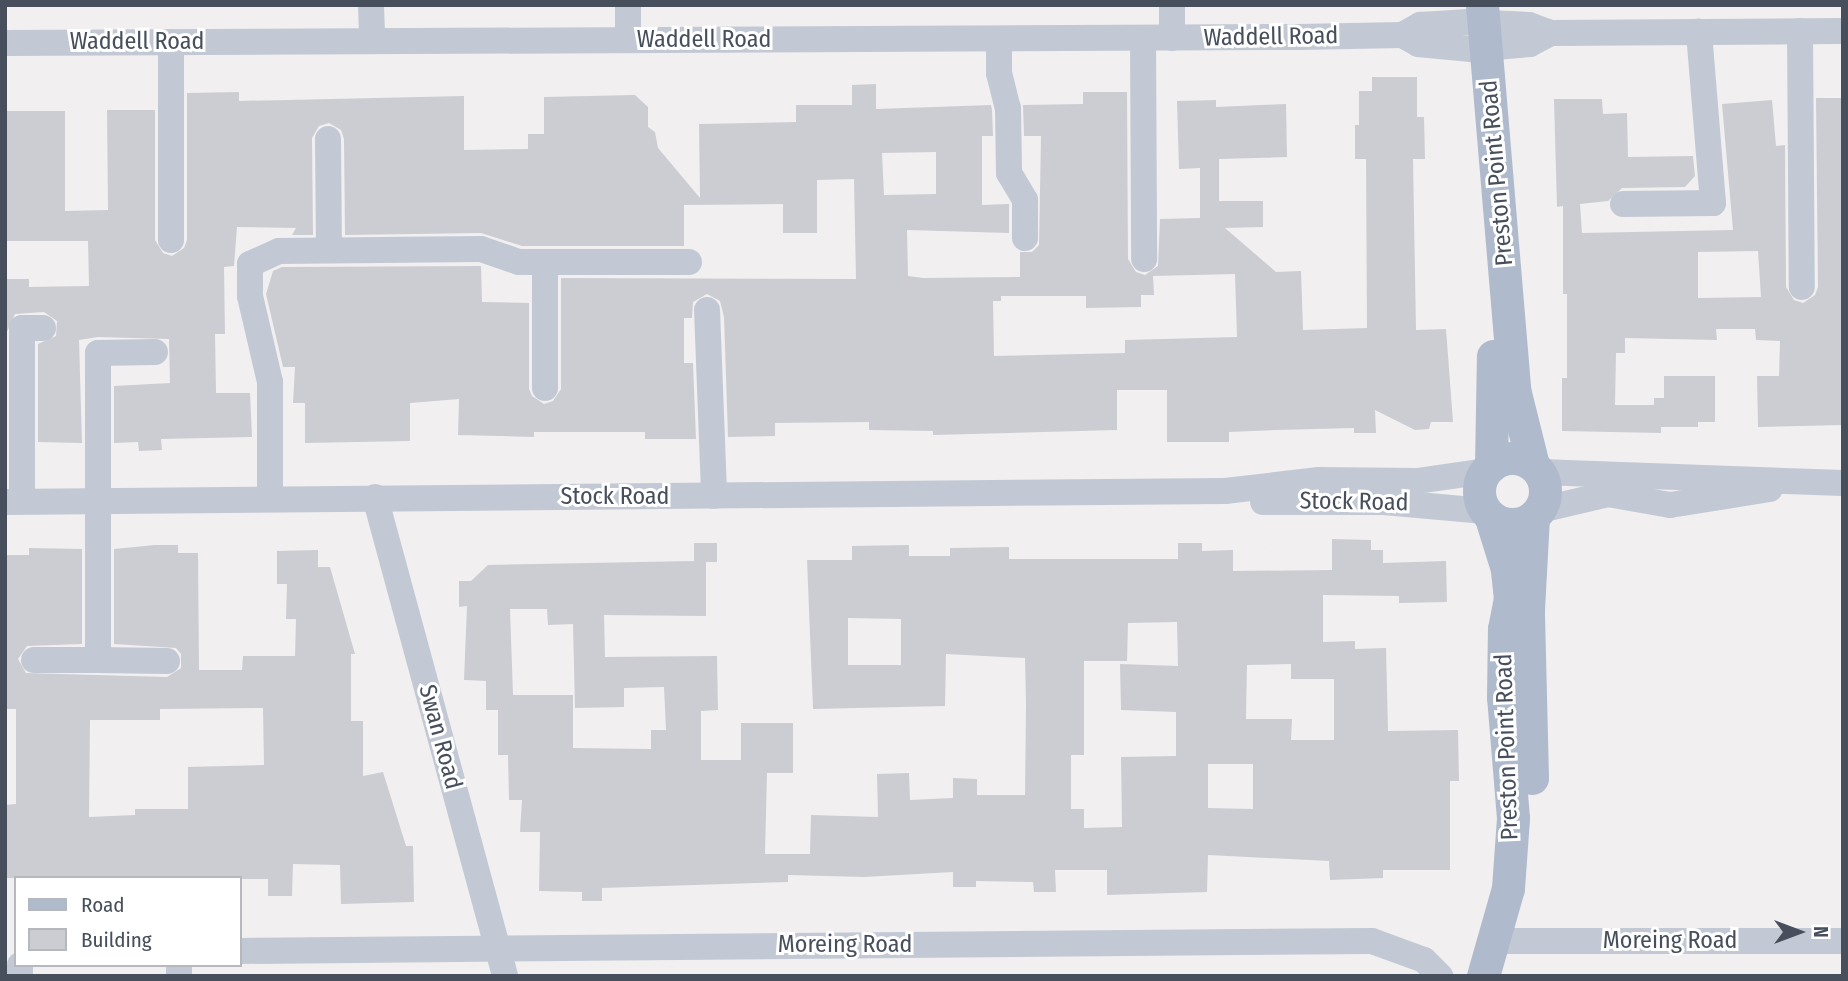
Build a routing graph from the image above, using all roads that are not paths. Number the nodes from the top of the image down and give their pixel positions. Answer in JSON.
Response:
{"nodes":[{"id":1,"x":371,"y":5,"type":"edge"},
{"id":2,"x":628,"y":5,"type":"edge"},
{"id":3,"x":1172,"y":5,"type":"edge"},
{"id":4,"x":1477,"y":25,"type":"edge"},
{"id":5,"x":1800,"y":31,"type":"junction"},
{"id":6,"x":1843,"y":31,"type":"edge"},
{"id":7,"x":1699,"y":32,"type":"junction"},
{"id":8,"x":1143,"y":38,"type":"junction"},
{"id":9,"x":1172,"y":38,"type":"junction"},
{"id":10,"x":999,"y":39,"type":"junction"},
{"id":11,"x":628,"y":40,"type":"junction"},
{"id":12,"x":372,"y":41,"type":"junction"},
{"id":13,"x":171,"y":42,"type":"junction"},
{"id":14,"x":5,"y":43,"type":"edge"},
{"id":15,"x":328,"y":139,"type":"dead end"},
{"id":16,"x":1623,"y":204,"type":"dead end"},
{"id":17,"x":1025,"y":238,"type":"dead end"},
{"id":18,"x":172,"y":240,"type":"dead end"},
{"id":19,"x":329,"y":250,"type":"junction"},
{"id":20,"x":1144,"y":259,"type":"dead end"},
{"id":21,"x":545,"y":262,"type":"junction"},
{"id":22,"x":689,"y":262,"type":"dead end"},
{"id":23,"x":1802,"y":287,"type":"dead end"},
{"id":24,"x":707,"y":310,"type":"dead end"},
{"id":25,"x":43,"y":328,"type":"dead end"},
{"id":26,"x":155,"y":352,"type":"dead end"},
{"id":27,"x":545,"y":388,"type":"dead end"},
{"id":28,"x":1488,"y":468,"type":"junction"},
{"id":29,"x":1536,"y":468,"type":"junction"},
{"id":30,"x":1792,"y":483,"type":"junction"},
{"id":31,"x":1843,"y":483,"type":"edge"},
{"id":32,"x":1225,"y":491,"type":"junction"},
{"id":33,"x":714,"y":496,"type":"junction"},
{"id":34,"x":270,"y":498,"type":"junction"},
{"id":35,"x":375,"y":498,"type":"junction"},
{"id":36,"x":98,"y":500,"type":"junction"},
{"id":37,"x":14,"y":502,"type":"edge"},
{"id":38,"x":1488,"y":514,"type":"junction"},
{"id":39,"x":1536,"y":514,"type":"junction"},
{"id":40,"x":34,"y":660,"type":"dead end"},
{"id":41,"x":98,"y":660,"type":"junction"},
{"id":42,"x":167,"y":661,"type":"dead end"},
{"id":43,"x":1507,"y":941,"type":"junction"},
{"id":44,"x":1843,"y":941,"type":"edge"},
{"id":45,"x":497,"y":950,"type":"junction"},
{"id":46,"x":242,"y":951,"type":"edge"},
{"id":47,"x":505,"y":976,"type":"edge"},
{"id":48,"x":1440,"y":976,"type":"edge"},
{"id":49,"x":1483,"y":976,"type":"edge"},
{"id":50,"x":1506,"y":976,"type":"edge"}],
"edges":[{"from":1,"to":12,"type":"street"},
{"from":2,"to":11,"type":"street"},
{"from":3,"to":9,"type":"street"},
{"from":4,"to":7,"type":"street","name":"Waddell Road"},
{"from":4,"to":9,"type":"street","name":"Waddell Road"},
{"from":4,"to":28,"type":"main road","name":"Preston Point Road"},
{"from":4,"to":29,"type":"main road","name":"Preston Point Road"},
{"from":5,"to":6,"type":"street","name":"Waddell Road"},
{"from":5,"to":7,"type":"street","name":"Waddell Road"},
{"from":5,"to":23,"type":"street"},
{"from":7,"to":16,"type":"street"},
{"from":8,"to":9,"type":"street","name":"Waddell Road"},
{"from":8,"to":10,"type":"street","name":"Waddell Road"},
{"from":8,"to":20,"type":"street"},
{"from":10,"to":11,"type":"street","name":"Waddell Road"},
{"from":10,"to":17,"type":"street"},
{"from":11,"to":12,"type":"street","name":"Waddell Road"},
{"from":12,"to":13,"type":"street","name":"Waddell Road"},
{"from":13,"to":14,"type":"street","name":"Waddell Road"},
{"from":13,"to":18,"type":"street"},
{"from":15,"to":19,"type":"street"},
{"from":19,"to":21,"type":"street"},
{"from":19,"to":34,"type":"street"},
{"from":21,"to":22,"type":"street"},
{"from":21,"to":27,"type":"street"},
{"from":24,"to":33,"type":"street"},
{"from":25,"to":37,"type":"street"},
{"from":26,"to":36,"type":"street"},
{"from":28,"to":29,"type":"main road","name":"Stock Road"},
{"from":28,"to":32,"type":"street","name":"Stock Road"},
{"from":28,"to":38,"type":"main road"},
{"from":29,"to":30,"type":"street","name":"Stock Road"},
{"from":29,"to":39,"type":"main road"},
{"from":30,"to":31,"type":"street","name":"Stock Road"},
{"from":30,"to":39,"type":"street","name":"Stock Road"},
{"from":32,"to":33,"type":"street","name":"Stock Road"},
{"from":32,"to":38,"type":"street","name":"Stock Road"},
{"from":33,"to":35,"type":"street","name":"Stock Road"},
{"from":34,"to":35,"type":"street","name":"Stock Road"},
{"from":34,"to":36,"type":"street","name":"Stock Road"},
{"from":35,"to":45,"type":"street","name":"Swan Road"},
{"from":36,"to":37,"type":"street","name":"Stock Road"},
{"from":36,"to":41,"type":"street"},
{"from":38,"to":39,"type":"main road","name":"Stock Road"},
{"from":38,"to":43,"type":"main road","name":"Preston Point Road"},
{"from":39,"to":43,"type":"main road","name":"Preston Point Road"},
{"from":40,"to":41,"type":"street"},
{"from":41,"to":42,"type":"street"},
{"from":43,"to":44,"type":"street","name":"Moreing Road"},
{"from":43,"to":49,"type":"main road","name":"Preston Point Road"},
{"from":43,"to":50,"type":"main road","name":"Preston Point Road"},
{"from":45,"to":46,"type":"street","name":"Moreing Road"},
{"from":45,"to":47,"type":"street","name":"Swan Road"},
{"from":45,"to":48,"type":"street","name":"Moreing Road"}]}
